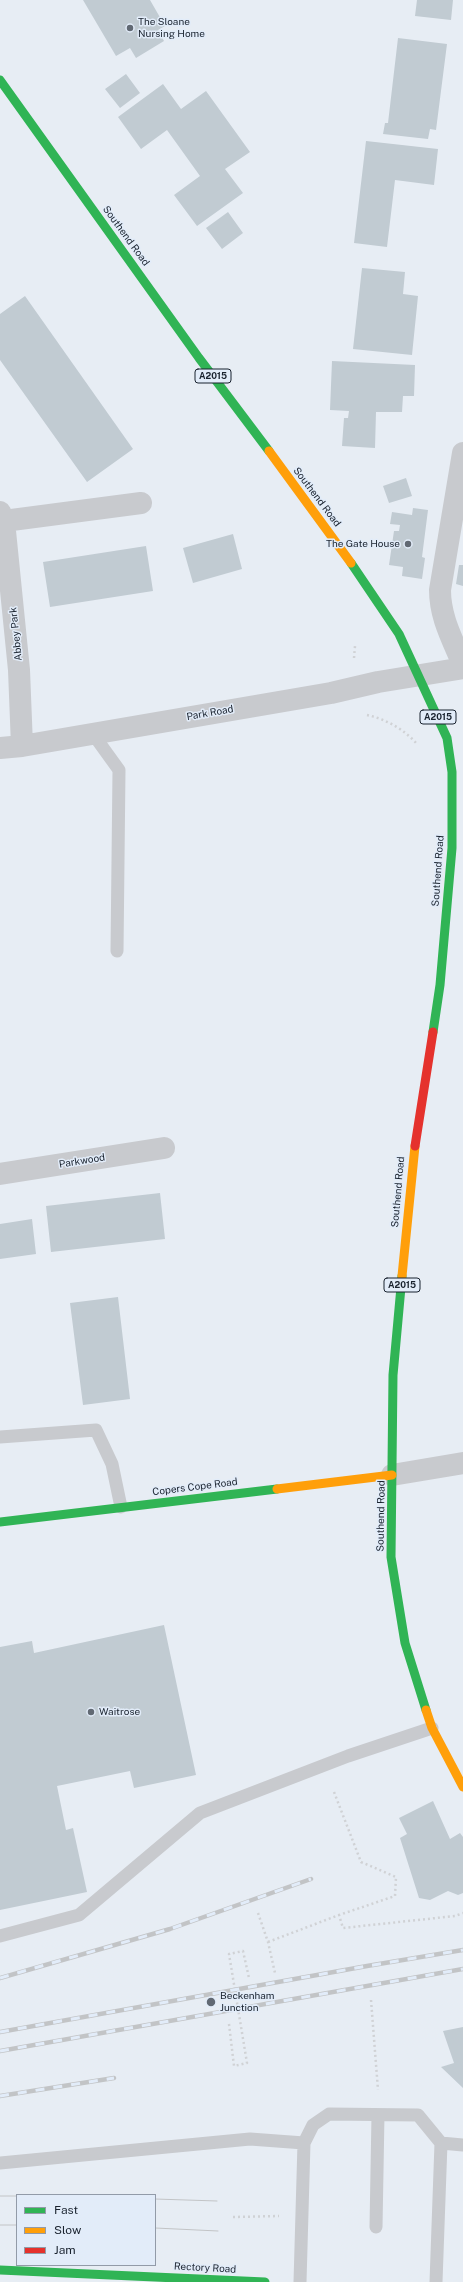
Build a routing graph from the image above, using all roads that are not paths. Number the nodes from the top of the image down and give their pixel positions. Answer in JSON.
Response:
{"nodes":[{"id":1,"x":0,"y":80,"type":"edge"},
{"id":2,"x":463,"y":453,"type":"edge"},
{"id":3,"x":141,"y":503,"type":"dead end"},
{"id":4,"x":2,"y":517,"type":"edge"},
{"id":5,"x":463,"y":667,"type":"edge"},
{"id":6,"x":420,"y":676,"type":"junction"},
{"id":7,"x":93,"y":734,"type":"junction"},
{"id":8,"x":22,"y":746,"type":"junction"},
{"id":9,"x":0,"y":748,"type":"edge"},
{"id":10,"x":117,"y":951,"type":"dead end"},
{"id":11,"x":164,"y":1148,"type":"dead end"},
{"id":12,"x":0,"y":1174,"type":"edge"},
{"id":13,"x":0,"y":1437,"type":"edge"},
{"id":14,"x":463,"y":1463,"type":"edge"},
{"id":15,"x":392,"y":1475,"type":"junction"},
{"id":16,"x":121,"y":1507,"type":"junction"},
{"id":17,"x":0,"y":1522,"type":"edge"},
{"id":18,"x":432,"y":1728,"type":"junction"},
{"id":19,"x":463,"y":1787,"type":"edge"},
{"id":20,"x":0,"y":1936,"type":"edge"},
{"id":21,"x":378,"y":2115,"type":"junction"},
{"id":22,"x":441,"y":2142,"type":"junction"},
{"id":23,"x":304,"y":2143,"type":"junction"},
{"id":24,"x":463,"y":2145,"type":"edge"},
{"id":25,"x":0,"y":2163,"type":"edge"},
{"id":26,"x":376,"y":2227,"type":"dead end"},
{"id":27,"x":0,"y":2270,"type":"edge"},
{"id":28,"x":61,"y":2277,"type":"edge"},
{"id":29,"x":265,"y":2282,"type":"edge"},
{"id":30,"x":300,"y":2282,"type":"edge"},
{"id":31,"x":436,"y":2282,"type":"edge"}],
"edges":[{"from":1,"to":6,"type":"main road","name":"Southend Road","number":"A2015"},
{"from":2,"to":5,"type":"street"},
{"from":3,"to":4,"type":"street","name":"Abbey Park"},
{"from":4,"to":8,"type":"street","name":"Abbey Park"},
{"from":5,"to":6,"type":"street","name":"Park Road"},
{"from":6,"to":7,"type":"street","name":"Park Road"},
{"from":6,"to":15,"type":"main road","name":"Southend Road","number":"A2015"},
{"from":7,"to":8,"type":"street","name":"Park Road"},
{"from":7,"to":10,"type":"lane"},
{"from":8,"to":9,"type":"street","name":"Park Road"},
{"from":11,"to":12,"type":"street","name":"Parkwood"},
{"from":13,"to":16,"type":"lane"},
{"from":14,"to":15,"type":"street"},
{"from":15,"to":16,"type":"main road","name":"Copers Cope Road"},
{"from":15,"to":18,"type":"main road","name":"Southend Road","number":"A2015"},
{"from":16,"to":17,"type":"main road","name":"Copers Cope Road"},
{"from":18,"to":19,"type":"main road","name":"Southend Road","number":"A2015"},
{"from":18,"to":20,"type":"lane"},
{"from":21,"to":22,"type":"lane"},
{"from":21,"to":23,"type":"lane"},
{"from":21,"to":26,"type":"lane"},
{"from":22,"to":24,"type":"lane"},
{"from":22,"to":31,"type":"lane"},
{"from":23,"to":25,"type":"lane"},
{"from":23,"to":30,"type":"lane"},
{"from":27,"to":28,"type":"main road","name":"Rectory Road"},
{"from":28,"to":29,"type":"main road","name":"Rectory Road"}]}
